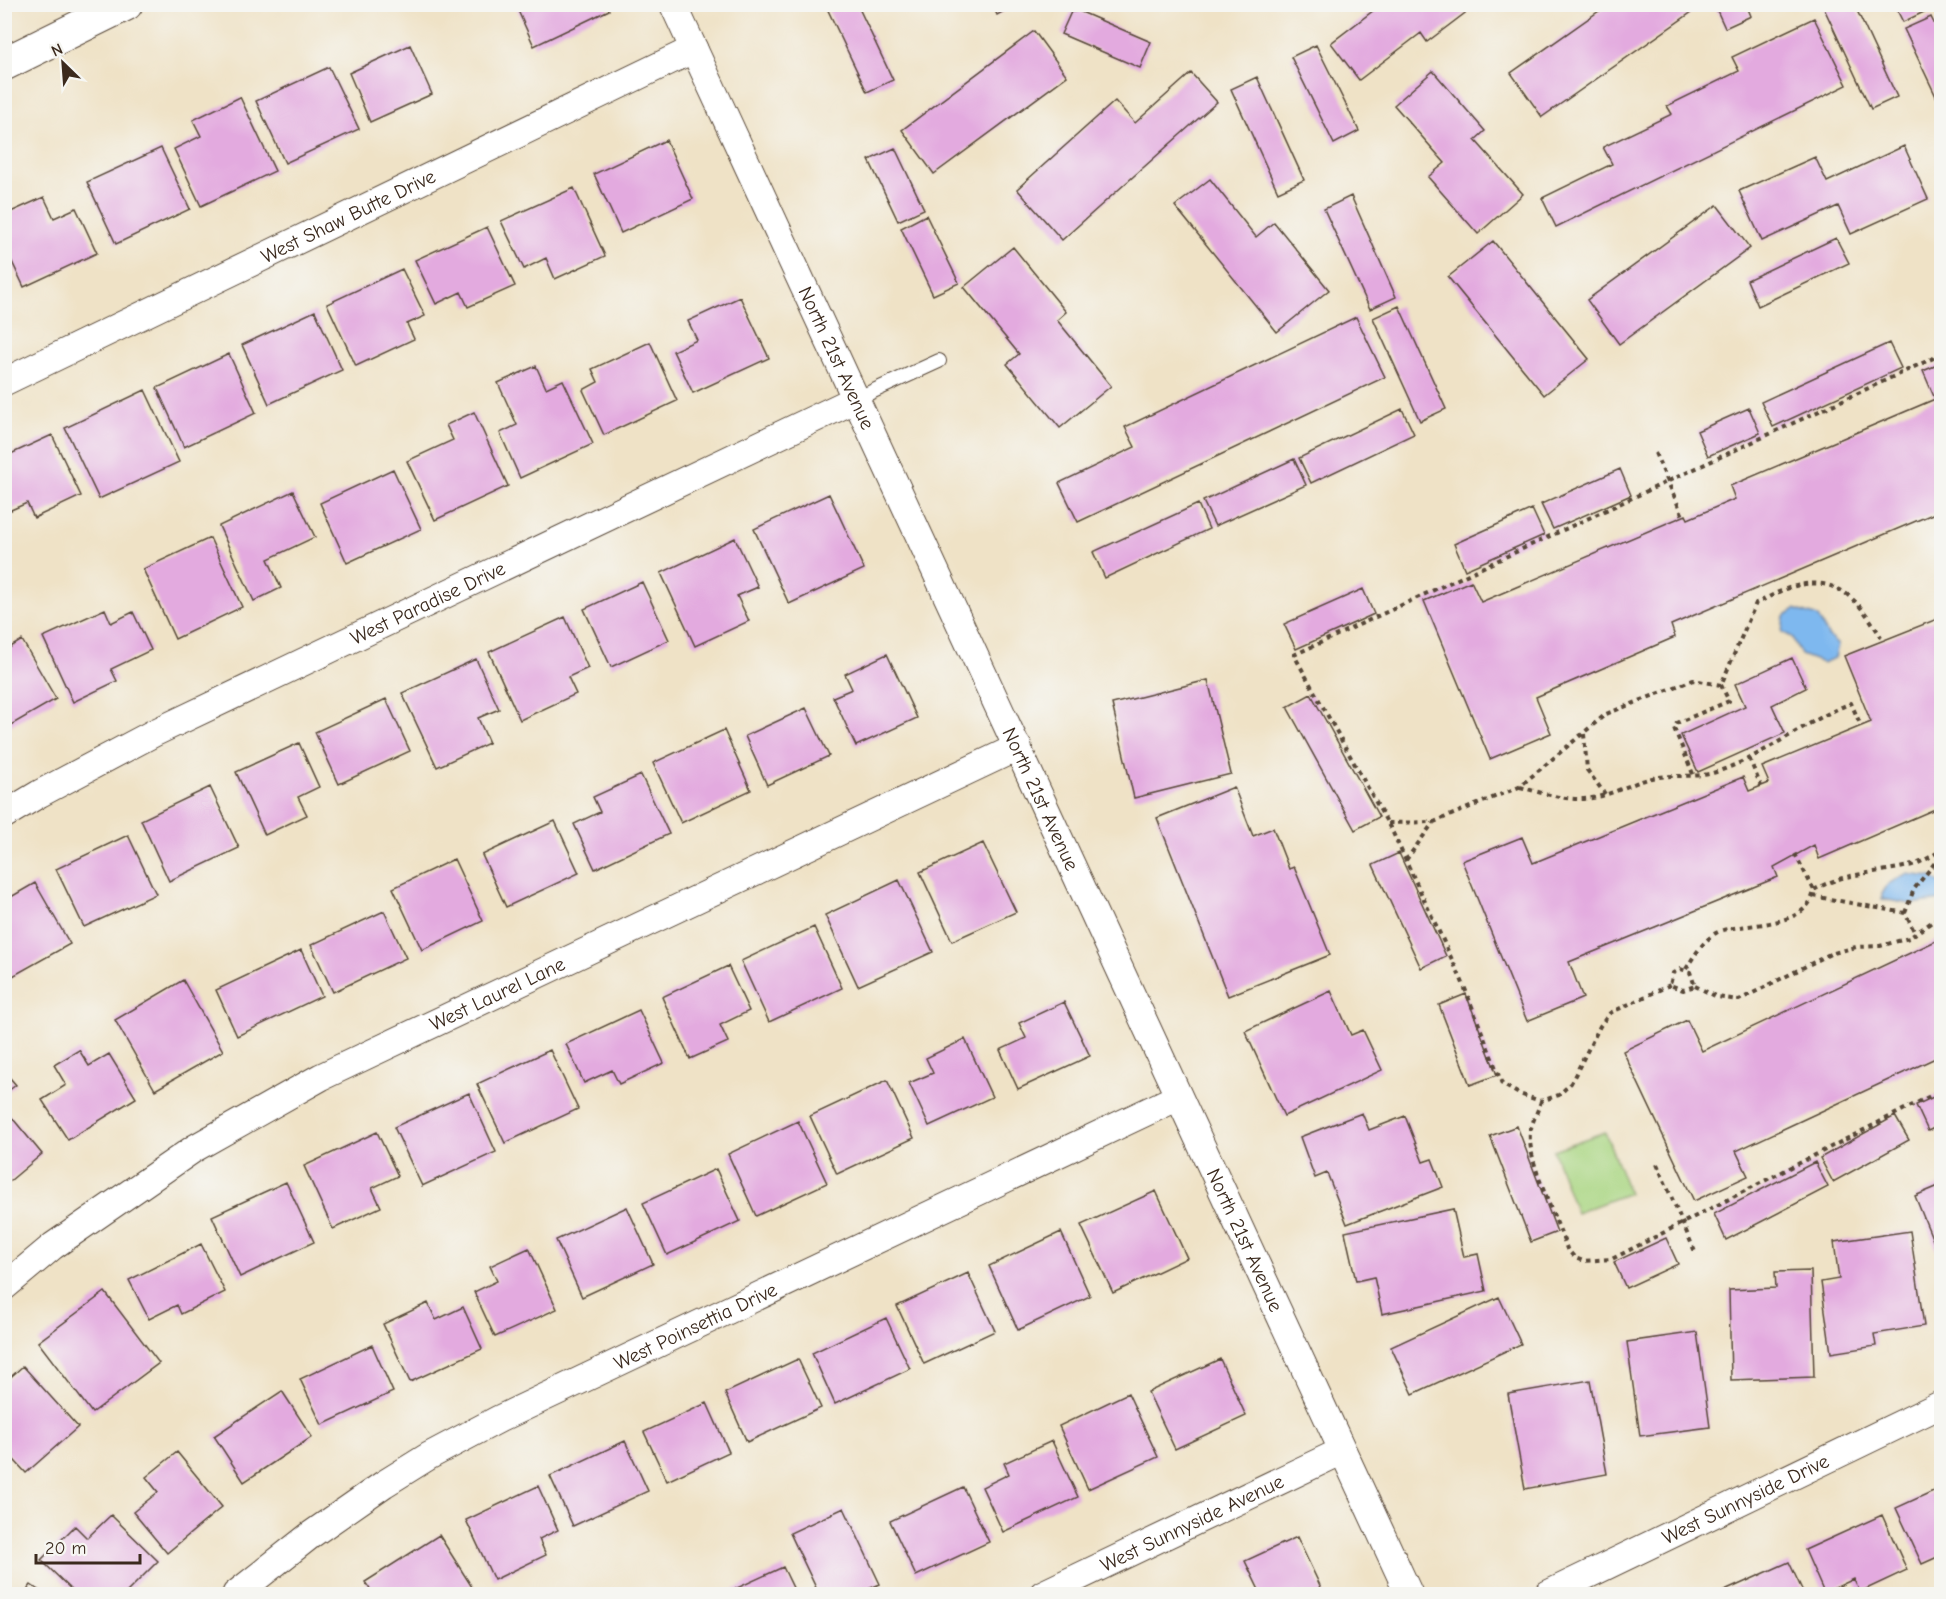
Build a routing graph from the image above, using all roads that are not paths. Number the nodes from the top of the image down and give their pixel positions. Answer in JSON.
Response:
{"nodes":[{"id":1,"x":126,"y":4,"type":"edge"},
{"id":2,"x":674,"y":4,"type":"edge"},
{"id":3,"x":694,"y":49,"type":"junction"},
{"id":4,"x":4,"y":64,"type":"edge"},
{"id":5,"x":939,"y":361,"type":"dead end"},
{"id":6,"x":4,"y":382,"type":"edge"},
{"id":7,"x":856,"y":399,"type":"junction"},
{"id":8,"x":1018,"y":747,"type":"junction"},
{"id":9,"x":4,"y":815,"type":"edge"},
{"id":10,"x":1178,"y":1097,"type":"junction"},
{"id":11,"x":4,"y":1287,"type":"edge"},
{"id":12,"x":1941,"y":1404,"type":"edge"},
{"id":13,"x":1341,"y":1452,"type":"junction"},
{"id":14,"x":236,"y":1594,"type":"edge"},
{"id":15,"x":1042,"y":1594,"type":"edge"},
{"id":16,"x":1409,"y":1594,"type":"edge"},
{"id":17,"x":1548,"y":1594,"type":"edge"}],
"edges":[{"from":1,"to":4,"type":"main road"},
{"from":2,"to":3,"type":"street","name":"North 21st Avenue"},
{"from":3,"to":6,"type":"street","name":"West Shaw Butte Drive"},
{"from":3,"to":7,"type":"street","name":"North 21st Avenue"},
{"from":5,"to":7,"type":"lane"},
{"from":7,"to":8,"type":"street","name":"North 21st Avenue"},
{"from":7,"to":9,"type":"street","name":"West Paradise Drive"},
{"from":8,"to":10,"type":"street","name":"North 21st Avenue"},
{"from":8,"to":11,"type":"street","name":"West Laurel Lane"},
{"from":10,"to":13,"type":"street","name":"North 21st Avenue"},
{"from":10,"to":14,"type":"street","name":"West Poinsettia Drive"},
{"from":12,"to":17,"type":"street","name":"West Sunnyside Drive"},
{"from":13,"to":15,"type":"street","name":"West Sunnyside Avenue"},
{"from":13,"to":16,"type":"street","name":"North 21st Avenue"}]}
